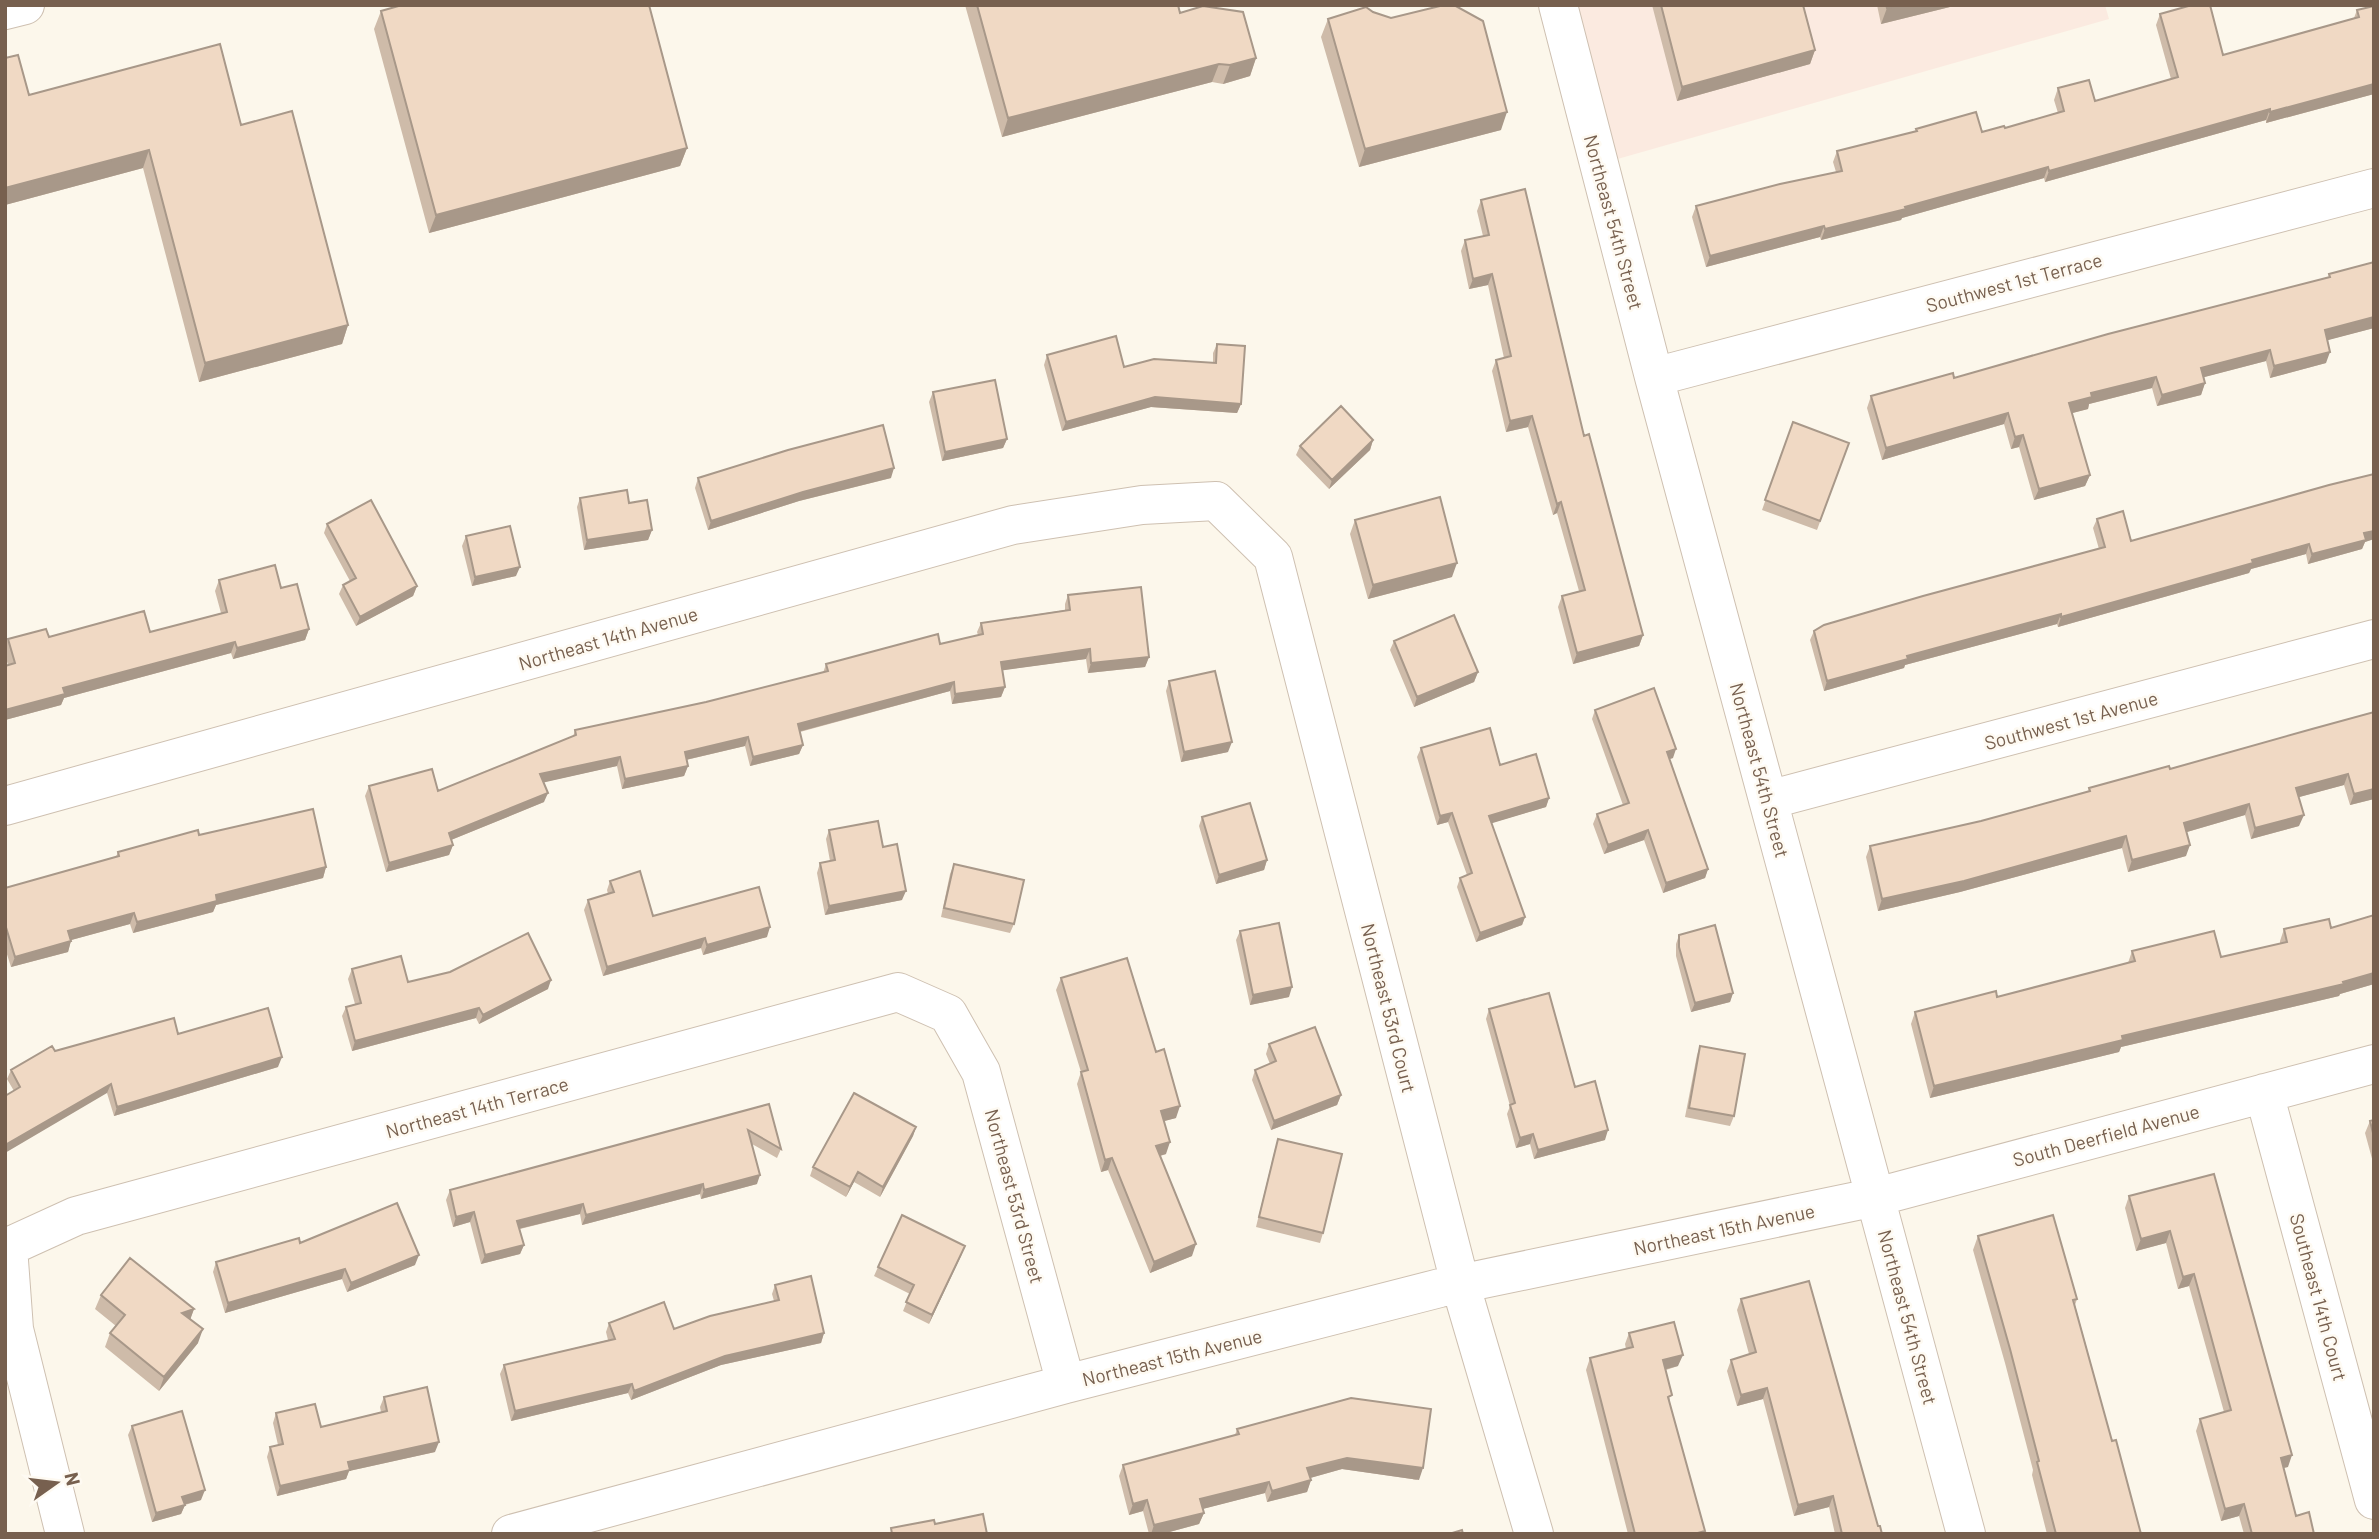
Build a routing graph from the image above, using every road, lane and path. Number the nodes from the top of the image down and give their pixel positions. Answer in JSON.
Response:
{"nodes":[{"id":1,"x":24,"y":5,"type":"edge"},
{"id":2,"x":1558,"y":5,"type":"edge"},
{"id":3,"x":5,"y":10,"type":"edge"},
{"id":4,"x":2374,"y":188,"type":"edge"},
{"id":5,"x":1654,"y":377,"type":"junction"},
{"id":6,"x":1216,"y":501,"type":"joint"},
{"id":7,"x":2374,"y":639,"type":"edge"},
{"id":8,"x":1768,"y":800,"type":"junction"},
{"id":9,"x":5,"y":806,"type":"edge"},
{"id":10,"x":948,"y":1014,"type":"joint"},
{"id":11,"x":2374,"y":1064,"type":"edge"},
{"id":12,"x":2264,"y":1093,"type":"junction"},
{"id":13,"x":1876,"y":1197,"type":"junction"},
{"id":14,"x":1839,"y":1206,"type":"joint"},
{"id":15,"x":1460,"y":1283,"type":"junction"},
{"id":16,"x":1066,"y":1384,"type":"junction"},
{"id":17,"x":2374,"y":1500,"type":"edge"},
{"id":18,"x":65,"y":1534,"type":"edge"},
{"id":19,"x":511,"y":1534,"type":"edge"},
{"id":20,"x":1534,"y":1534,"type":"edge"},
{"id":21,"x":1966,"y":1534,"type":"edge"}],
"edges":[{"from":1,"to":3,"type":"street"},
{"from":2,"to":5,"type":"street","name":"Northeast 54th Street"},
{"from":4,"to":5,"type":"street","name":"Southwest 1st Terrace"},
{"from":5,"to":8,"type":"street","name":"Northeast 54th Street"},
{"from":6,"to":9,"type":"street","name":"Northeast 14th Avenue"},
{"from":6,"to":15,"type":"street","name":"Northeast 53rd Court"},
{"from":7,"to":8,"type":"street","name":"Southwest 1st Avenue"},
{"from":8,"to":13,"type":"street","name":"Northeast 54th Street"},
{"from":10,"to":16,"type":"street","name":"Northeast 53rd Street"},
{"from":10,"to":18,"type":"street","name":"Northeast 14th Terrace"},
{"from":11,"to":12,"type":"street","name":"South Deerfield Avenue"},
{"from":12,"to":13,"type":"street","name":"South Deerfield Avenue"},
{"from":12,"to":17,"type":"street","name":"Southeast 14th Court"},
{"from":13,"to":14,"type":"street","name":"South Deerfield Avenue"},
{"from":13,"to":21,"type":"street","name":"Northeast 54th Street"},
{"from":14,"to":15,"type":"street","name":"Northeast 15th Avenue"},
{"from":15,"to":16,"type":"street","name":"Northeast 15th Avenue"},
{"from":15,"to":20,"type":"street","name":"Northeast 53rd Court"},
{"from":16,"to":19,"type":"street","name":"Northeast 15th Avenue"}]}
